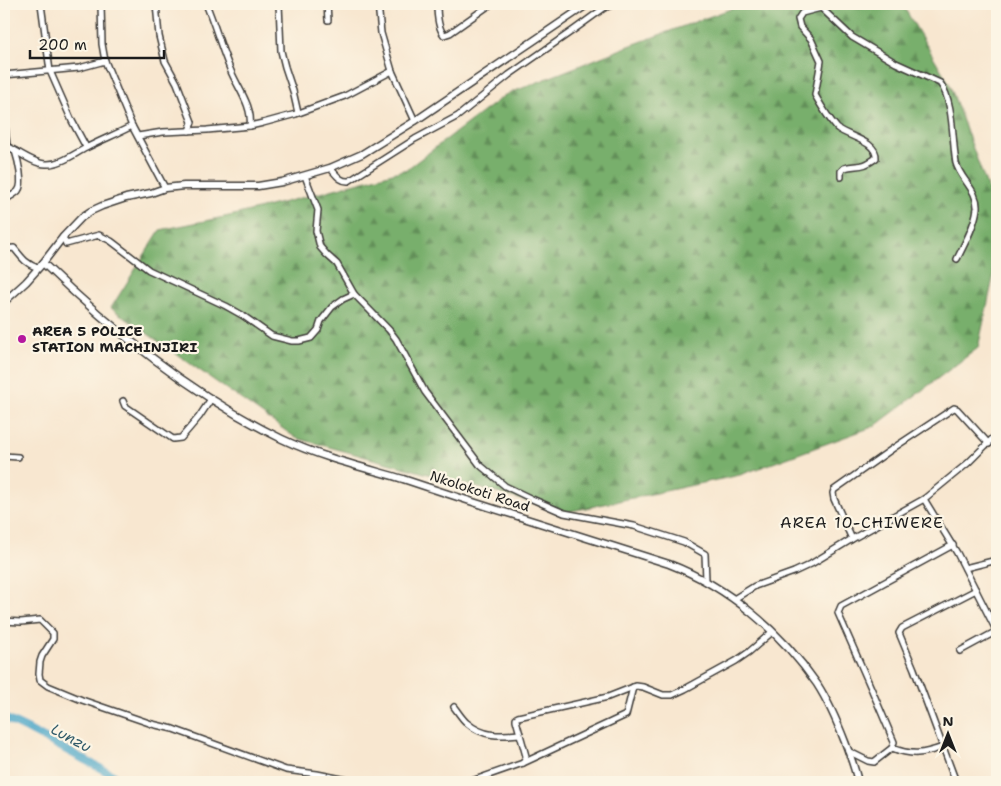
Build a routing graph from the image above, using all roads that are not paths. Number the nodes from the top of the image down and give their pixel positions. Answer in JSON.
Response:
{"nodes":[{"id":1,"x":41,"y":4,"type":"edge"},
{"id":2,"x":101,"y":4,"type":"edge"},
{"id":3,"x":156,"y":4,"type":"edge"},
{"id":4,"x":206,"y":4,"type":"edge"},
{"id":5,"x":279,"y":4,"type":"edge"},
{"id":6,"x":327,"y":4,"type":"edge"},
{"id":7,"x":378,"y":4,"type":"edge"},
{"id":8,"x":436,"y":4,"type":"edge"},
{"id":9,"x":491,"y":4,"type":"edge"},
{"id":10,"x":588,"y":4,"type":"edge"},
{"id":11,"x":614,"y":4,"type":"edge"},
{"id":12,"x":486,"y":6,"type":"edge"},
{"id":13,"x":819,"y":6,"type":"edge"},
{"id":14,"x":328,"y":20,"type":"dead end"},
{"id":15,"x":105,"y":61,"type":"junction"},
{"id":16,"x":50,"y":71,"type":"junction"},
{"id":17,"x":392,"y":71,"type":"junction"},
{"id":18,"x":4,"y":75,"type":"edge"},
{"id":19,"x":298,"y":113,"type":"junction"},
{"id":20,"x":4,"y":118,"type":"edge"},
{"id":21,"x":415,"y":121,"type":"junction"},
{"id":22,"x":132,"y":126,"type":"junction"},
{"id":23,"x":250,"y":126,"type":"junction"},
{"id":24,"x":189,"y":131,"type":"junction"},
{"id":25,"x":138,"y":136,"type":"junction"},
{"id":26,"x":5,"y":147,"type":"edge"},
{"id":27,"x":86,"y":148,"type":"junction"},
{"id":28,"x":15,"y":152,"type":"junction"},
{"id":29,"x":330,"y":168,"type":"junction"},
{"id":30,"x":305,"y":176,"type":"junction"},
{"id":31,"x":841,"y":178,"type":"dead end"},
{"id":32,"x":165,"y":188,"type":"junction"},
{"id":33,"x":4,"y":200,"type":"edge"},
{"id":34,"x":63,"y":236,"type":"junction"},
{"id":35,"x":4,"y":249,"type":"edge"},
{"id":36,"x":957,"y":259,"type":"dead end"},
{"id":37,"x":40,"y":265,"type":"junction"},
{"id":38,"x":354,"y":294,"type":"junction"},
{"id":39,"x":4,"y":302,"type":"edge"},
{"id":40,"x":211,"y":399,"type":"junction"},
{"id":41,"x":123,"y":401,"type":"dead end"},
{"id":42,"x":997,"y":434,"type":"edge"},
{"id":43,"x":989,"y":444,"type":"junction"},
{"id":44,"x":4,"y":456,"type":"edge"},
{"id":45,"x":18,"y":457,"type":"dead end"},
{"id":46,"x":924,"y":499,"type":"junction"},
{"id":47,"x":852,"y":539,"type":"junction"},
{"id":48,"x":952,"y":546,"type":"junction"},
{"id":49,"x":997,"y":560,"type":"edge"},
{"id":50,"x":965,"y":568,"type":"junction"},
{"id":51,"x":706,"y":580,"type":"junction"},
{"id":52,"x":976,"y":590,"type":"junction"},
{"id":53,"x":734,"y":599,"type":"junction"},
{"id":54,"x":4,"y":621,"type":"edge"},
{"id":55,"x":996,"y":630,"type":"edge"},
{"id":56,"x":772,"y":632,"type":"junction"},
{"id":57,"x":960,"y":651,"type":"dead end"},
{"id":58,"x":633,"y":687,"type":"junction"},
{"id":59,"x":454,"y":707,"type":"dead end"},
{"id":60,"x":520,"y":734,"type":"junction"},
{"id":61,"x":943,"y":747,"type":"junction"},
{"id":62,"x":892,"y":748,"type":"junction"},
{"id":63,"x":848,"y":751,"type":"junction"},
{"id":64,"x":523,"y":764,"type":"junction"},
{"id":65,"x":357,"y":782,"type":"edge"},
{"id":66,"x":469,"y":782,"type":"edge"},
{"id":67,"x":858,"y":782,"type":"edge"},
{"id":68,"x":956,"y":782,"type":"edge"}],
"edges":[{"from":1,"to":16,"type":"street"},
{"from":2,"to":15,"type":"street"},
{"from":3,"to":24,"type":"street"},
{"from":4,"to":23,"type":"street"},
{"from":5,"to":19,"type":"street"},
{"from":6,"to":14,"type":"street"},
{"from":7,"to":17,"type":"street"},
{"from":8,"to":12,"type":"street"},
{"from":9,"to":12,"type":"street"},
{"from":10,"to":21,"type":"main road"},
{"from":11,"to":29,"type":"street"},
{"from":13,"to":31,"type":"street"},
{"from":13,"to":36,"type":"street"},
{"from":15,"to":16,"type":"street"},
{"from":15,"to":22,"type":"street"},
{"from":16,"to":18,"type":"street"},
{"from":16,"to":27,"type":"street"},
{"from":17,"to":19,"type":"street"},
{"from":17,"to":21,"type":"street"},
{"from":19,"to":23,"type":"street"},
{"from":20,"to":26,"type":"street"},
{"from":21,"to":29,"type":"main road"},
{"from":22,"to":25,"type":"street"},
{"from":22,"to":27,"type":"street"},
{"from":23,"to":24,"type":"street"},
{"from":24,"to":25,"type":"street"},
{"from":25,"to":32,"type":"street"},
{"from":26,"to":28,"type":"street"},
{"from":27,"to":28,"type":"street"},
{"from":28,"to":33,"type":"street"},
{"from":29,"to":30,"type":"main road"},
{"from":30,"to":32,"type":"main road"},
{"from":30,"to":38,"type":"street"},
{"from":32,"to":34,"type":"main road"},
{"from":34,"to":37,"type":"main road"},
{"from":34,"to":38,"type":"street"},
{"from":35,"to":37,"type":"street"},
{"from":37,"to":39,"type":"main road"},
{"from":37,"to":40,"type":"main road","name":"Nkolokoti Road"},
{"from":38,"to":51,"type":"street"},
{"from":40,"to":41,"type":"street"},
{"from":40,"to":51,"type":"main road","name":"Nkolokoti Road"},
{"from":42,"to":43,"type":"street"},
{"from":43,"to":46,"type":"street"},
{"from":43,"to":47,"type":"street"},
{"from":44,"to":45,"type":"street"},
{"from":46,"to":47,"type":"street"},
{"from":46,"to":48,"type":"street"},
{"from":47,"to":53,"type":"street"},
{"from":48,"to":50,"type":"street"},
{"from":48,"to":62,"type":"street"},
{"from":49,"to":50,"type":"street"},
{"from":50,"to":52,"type":"street"},
{"from":51,"to":53,"type":"main road","name":"Nkolokoti Road"},
{"from":52,"to":55,"type":"street"},
{"from":52,"to":61,"type":"street"},
{"from":53,"to":56,"type":"main road","name":"Nkolokoti Road"},
{"from":54,"to":65,"type":"street"},
{"from":55,"to":57,"type":"street"},
{"from":56,"to":58,"type":"street"},
{"from":56,"to":63,"type":"main road","name":"Nkolokoti Road"},
{"from":58,"to":60,"type":"street"},
{"from":58,"to":64,"type":"street"},
{"from":59,"to":60,"type":"street"},
{"from":60,"to":64,"type":"street"},
{"from":61,"to":62,"type":"street"},
{"from":61,"to":68,"type":"street"},
{"from":62,"to":63,"type":"street"},
{"from":63,"to":67,"type":"main road","name":"Nkolokoti Road"},
{"from":64,"to":66,"type":"street"}]}
